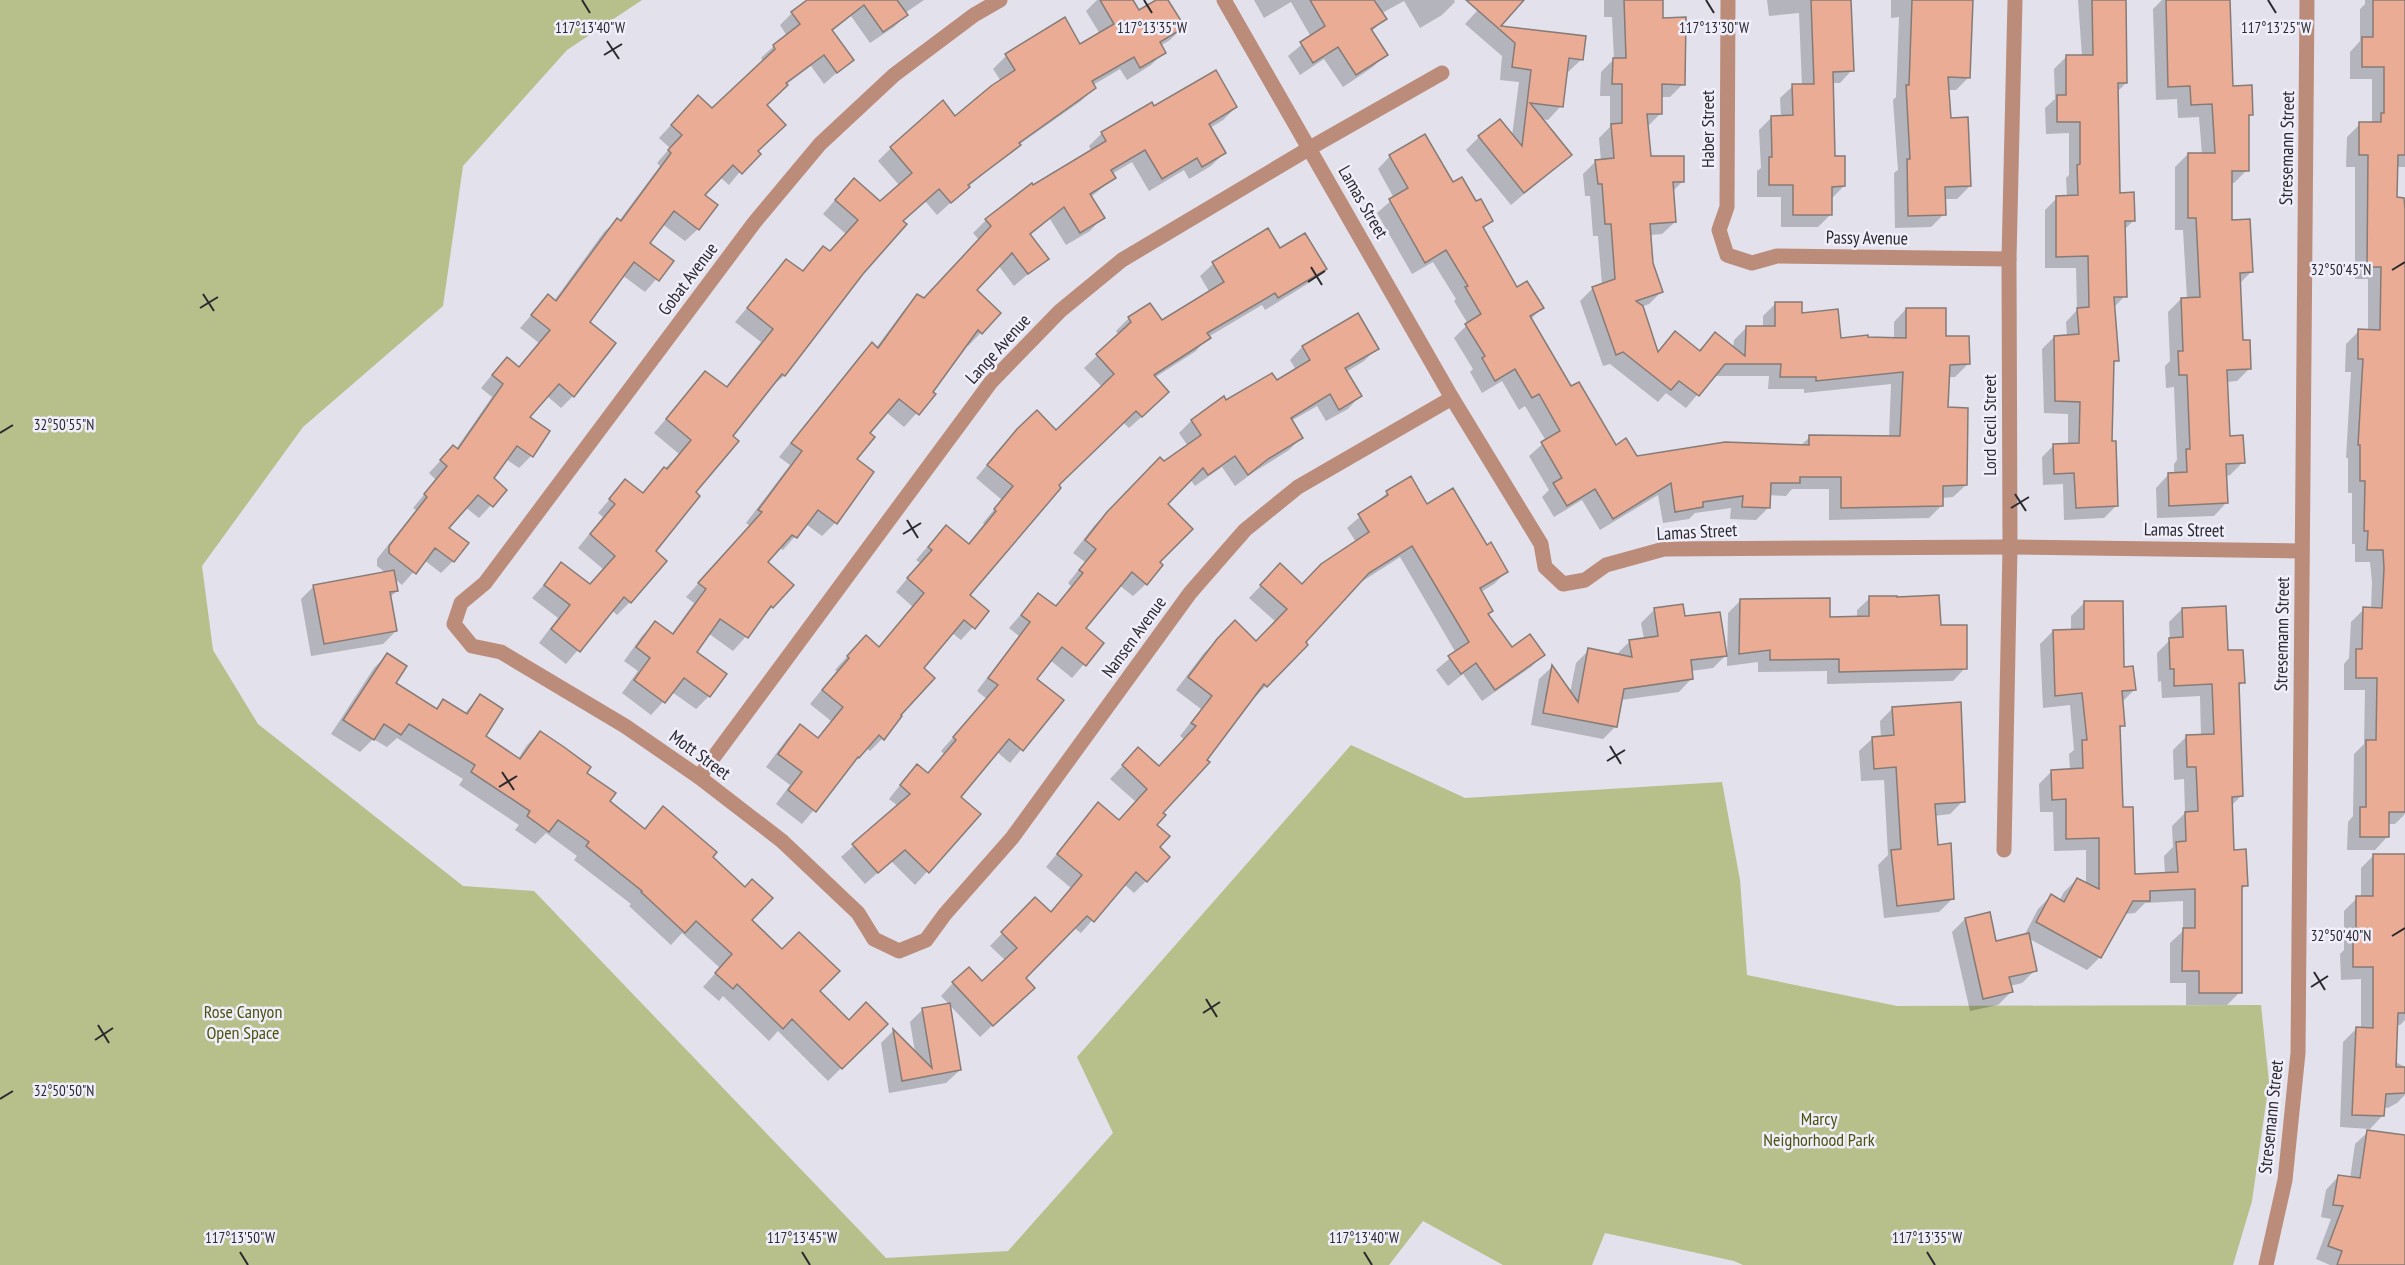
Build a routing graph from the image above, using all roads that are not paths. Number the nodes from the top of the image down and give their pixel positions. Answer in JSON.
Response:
{"nodes":[{"id":1,"x":1000,"y":0,"type":"edge"},
{"id":2,"x":1224,"y":0,"type":"edge"},
{"id":3,"x":1728,"y":0,"type":"edge"},
{"id":4,"x":2015,"y":0,"type":"edge"},
{"id":5,"x":2307,"y":0,"type":"edge"},
{"id":6,"x":1442,"y":73,"type":"dead end"},
{"id":7,"x":1310,"y":148,"type":"junction"},
{"id":8,"x":1727,"y":255,"type":"joint"},
{"id":9,"x":2008,"y":259,"type":"junction"},
{"id":10,"x":1452,"y":398,"type":"junction"},
{"id":11,"x":2010,"y":547,"type":"junction"},
{"id":12,"x":2302,"y":551,"type":"junction"},
{"id":13,"x":454,"y":624,"type":"joint"},
{"id":14,"x":699,"y":777,"type":"junction"},
{"id":15,"x":2004,"y":850,"type":"dead end"},
{"id":16,"x":899,"y":951,"type":"joint"},
{"id":17,"x":2266,"y":1265,"type":"edge"}],
"edges":[{"from":1,"to":13,"type":"street","name":"Gobat Avenue"},
{"from":2,"to":7,"type":"street","name":"Lamas Street"},
{"from":3,"to":8,"type":"street","name":"Haber Street"},
{"from":4,"to":9,"type":"street","name":"Lord Cecil Street"},
{"from":5,"to":12,"type":"street","name":"Stresemann Street"},
{"from":6,"to":7,"type":"street","name":"Lange Avenue"},
{"from":7,"to":10,"type":"street","name":"Lamas Street"},
{"from":7,"to":14,"type":"street","name":"Lange Avenue"},
{"from":8,"to":9,"type":"street","name":"Passy Avenue"},
{"from":9,"to":11,"type":"street","name":"Lord Cecil Street"},
{"from":10,"to":11,"type":"street","name":"Lamas Street"},
{"from":10,"to":16,"type":"street","name":"Nansen Avenue"},
{"from":11,"to":12,"type":"street","name":"Lamas Street"},
{"from":11,"to":15,"type":"street","name":"Lord Cecil Street"},
{"from":12,"to":17,"type":"street","name":"Stresemann Street"},
{"from":13,"to":14,"type":"street","name":"Mott Street"},
{"from":14,"to":16,"type":"street","name":"Mott Street"}]}
